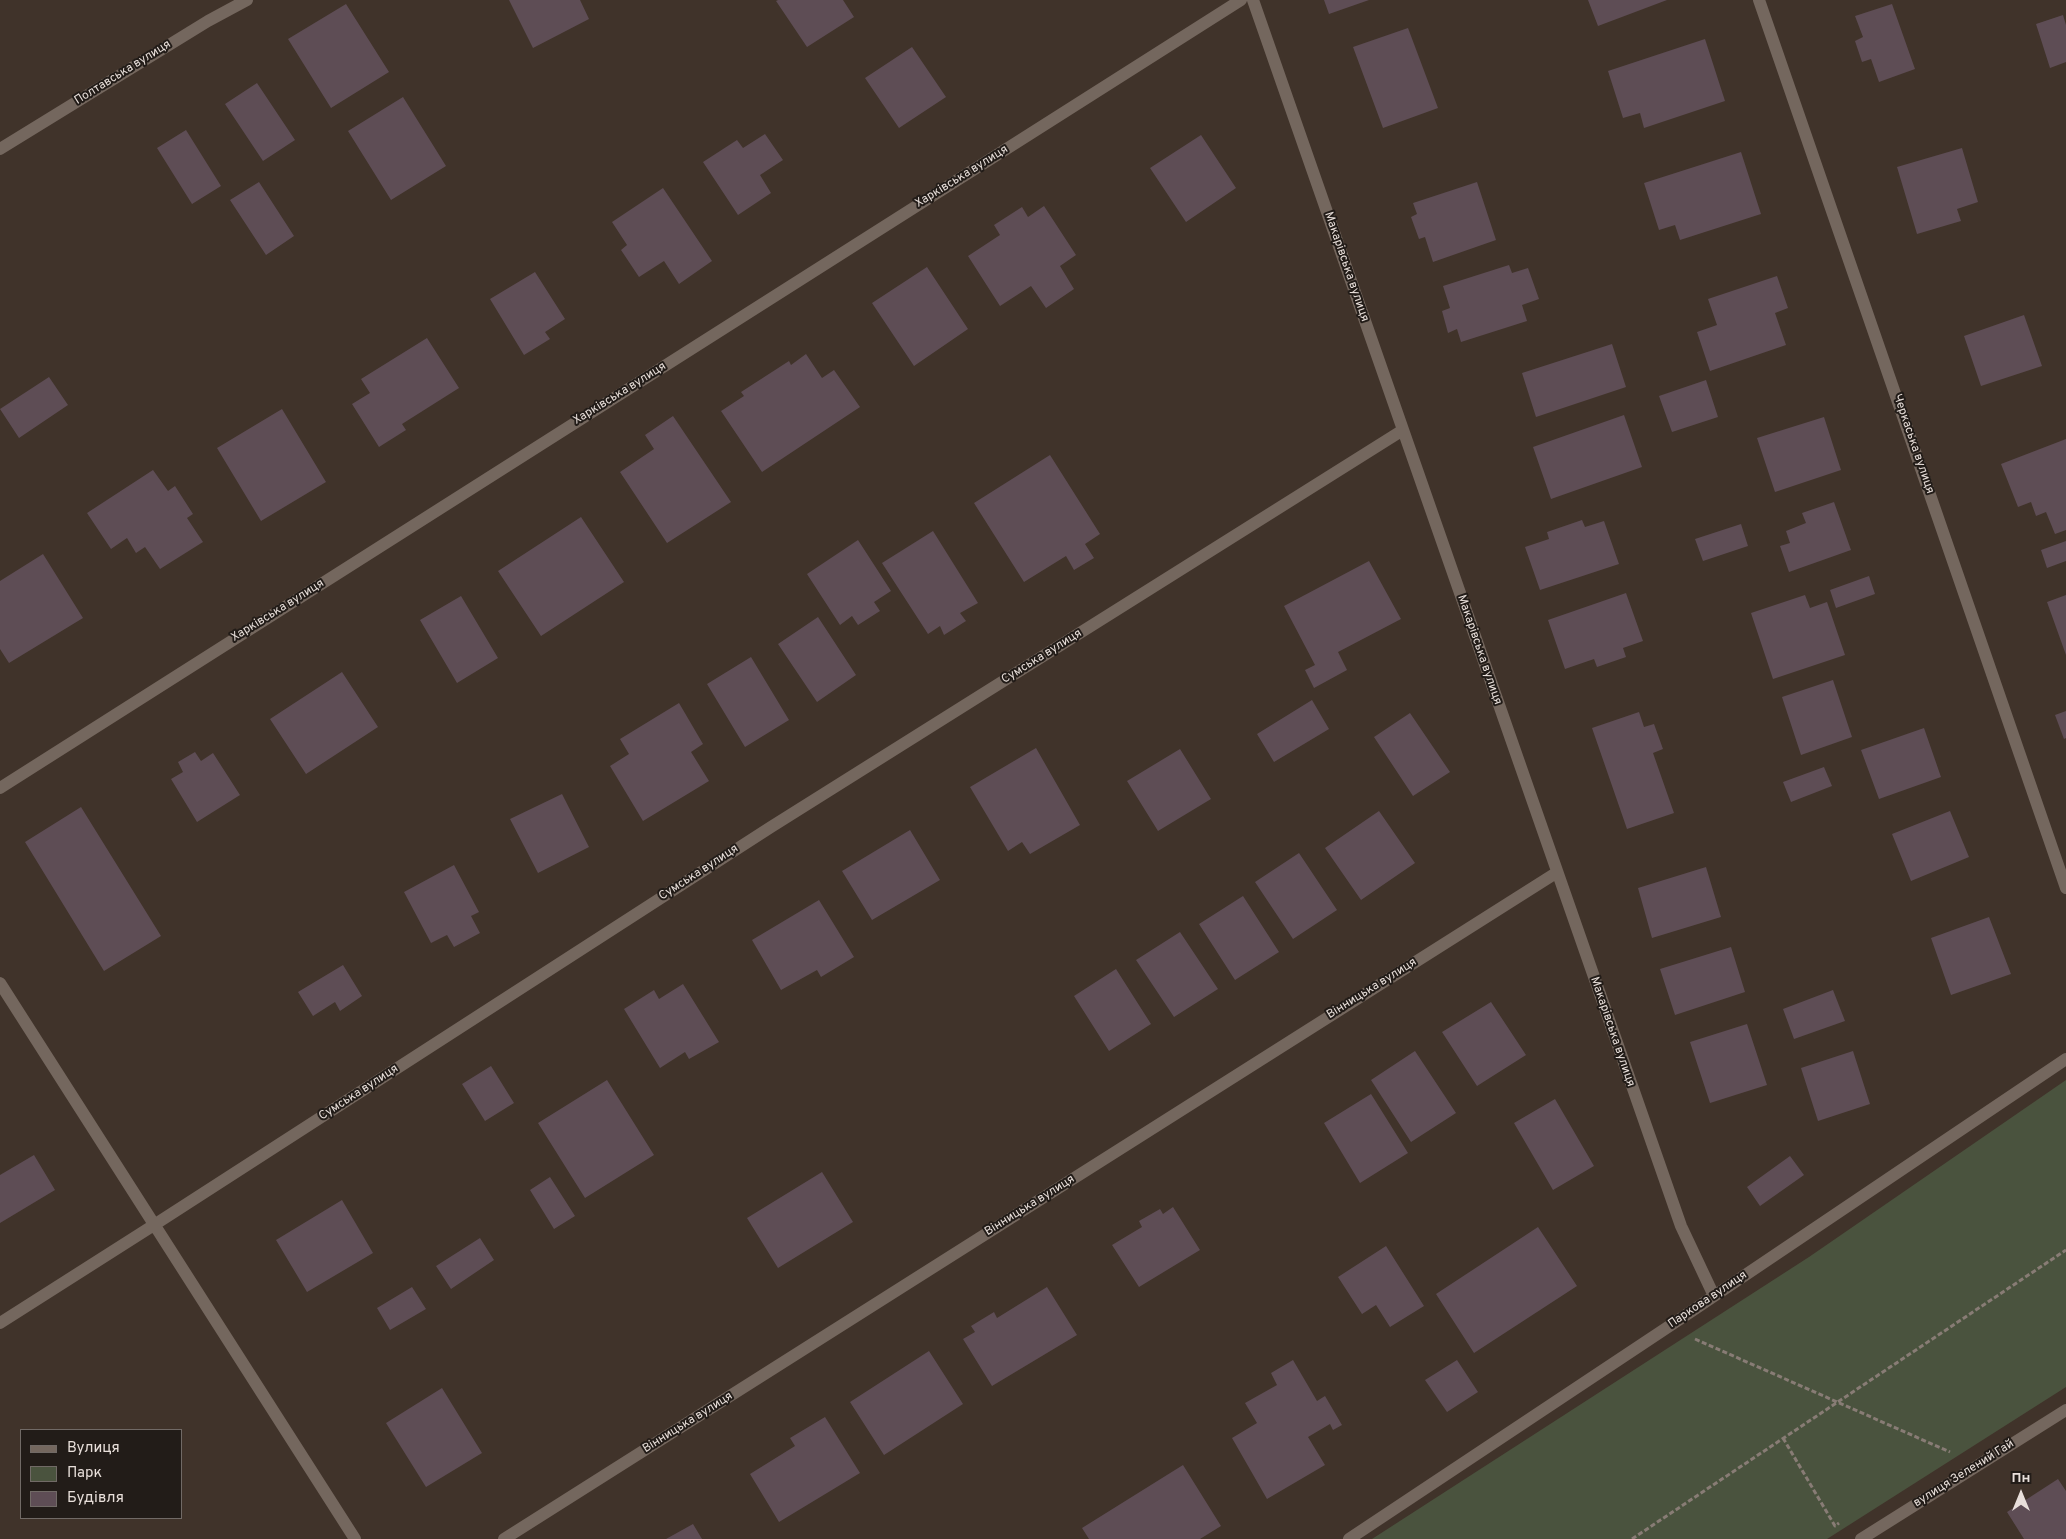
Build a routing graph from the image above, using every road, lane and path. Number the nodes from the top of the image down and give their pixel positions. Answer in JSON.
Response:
{"nodes":[{"id":1,"x":247,"y":0,"type":"edge"},
{"id":2,"x":1240,"y":0,"type":"edge"},
{"id":3,"x":1253,"y":0,"type":"edge"},
{"id":4,"x":1759,"y":0,"type":"edge"},
{"id":5,"x":0,"y":149,"type":"edge"},
{"id":6,"x":1403,"y":430,"type":"junction"},
{"id":7,"x":0,"y":788,"type":"edge"},
{"id":8,"x":1556,"y":873,"type":"junction"},
{"id":9,"x":2066,"y":888,"type":"edge"},
{"id":10,"x":0,"y":983,"type":"edge"},
{"id":11,"x":2066,"y":1059,"type":"edge"},
{"id":12,"x":154,"y":1225,"type":"junction"},
{"id":13,"x":2066,"y":1250,"type":"edge"},
{"id":14,"x":1714,"y":1296,"type":"junction"},
{"id":15,"x":0,"y":1323,"type":"edge"},
{"id":16,"x":1690,"y":1337,"type":"dead end"},
{"id":17,"x":1839,"y":1402,"type":"junction"},
{"id":18,"x":2066,"y":1410,"type":"edge"},
{"id":19,"x":1782,"y":1438,"type":"junction"},
{"id":20,"x":1952,"y":1452,"type":"dead end"},
{"id":21,"x":1835,"y":1526,"type":"dead end"},
{"id":22,"x":354,"y":1539,"type":"edge"},
{"id":23,"x":504,"y":1539,"type":"edge"},
{"id":24,"x":1349,"y":1539,"type":"edge"},
{"id":25,"x":1632,"y":1539,"type":"edge"},
{"id":26,"x":1861,"y":1539,"type":"edge"}],
"edges":[{"from":1,"to":5,"type":"street","name":"Полтавська вулиця"},
{"from":2,"to":7,"type":"street","name":"Харківська вулиця"},
{"from":3,"to":6,"type":"street","name":"Макарівська вулиця"},
{"from":4,"to":9,"type":"street","name":"Черкаська вулиця"},
{"from":6,"to":8,"type":"street","name":"Макарівська вулиця"},
{"from":6,"to":12,"type":"street","name":"Сумська вулиця"},
{"from":8,"to":14,"type":"street","name":"Макарівська вулиця"},
{"from":8,"to":23,"type":"street","name":"Вінницька вулиця"},
{"from":10,"to":12,"type":"street"},
{"from":11,"to":14,"type":"street","name":"Паркова вулиця"},
{"from":12,"to":15,"type":"street","name":"Сумська вулиця"},
{"from":12,"to":22,"type":"street"},
{"from":13,"to":17,"type":"path"},
{"from":14,"to":24,"type":"street","name":"Паркова вулиця"},
{"from":16,"to":17,"type":"path"},
{"from":17,"to":19,"type":"path"},
{"from":17,"to":20,"type":"path"},
{"from":18,"to":26,"type":"street","name":"вулиця Зелений Гай"},
{"from":19,"to":21,"type":"path"},
{"from":19,"to":25,"type":"path"}]}
